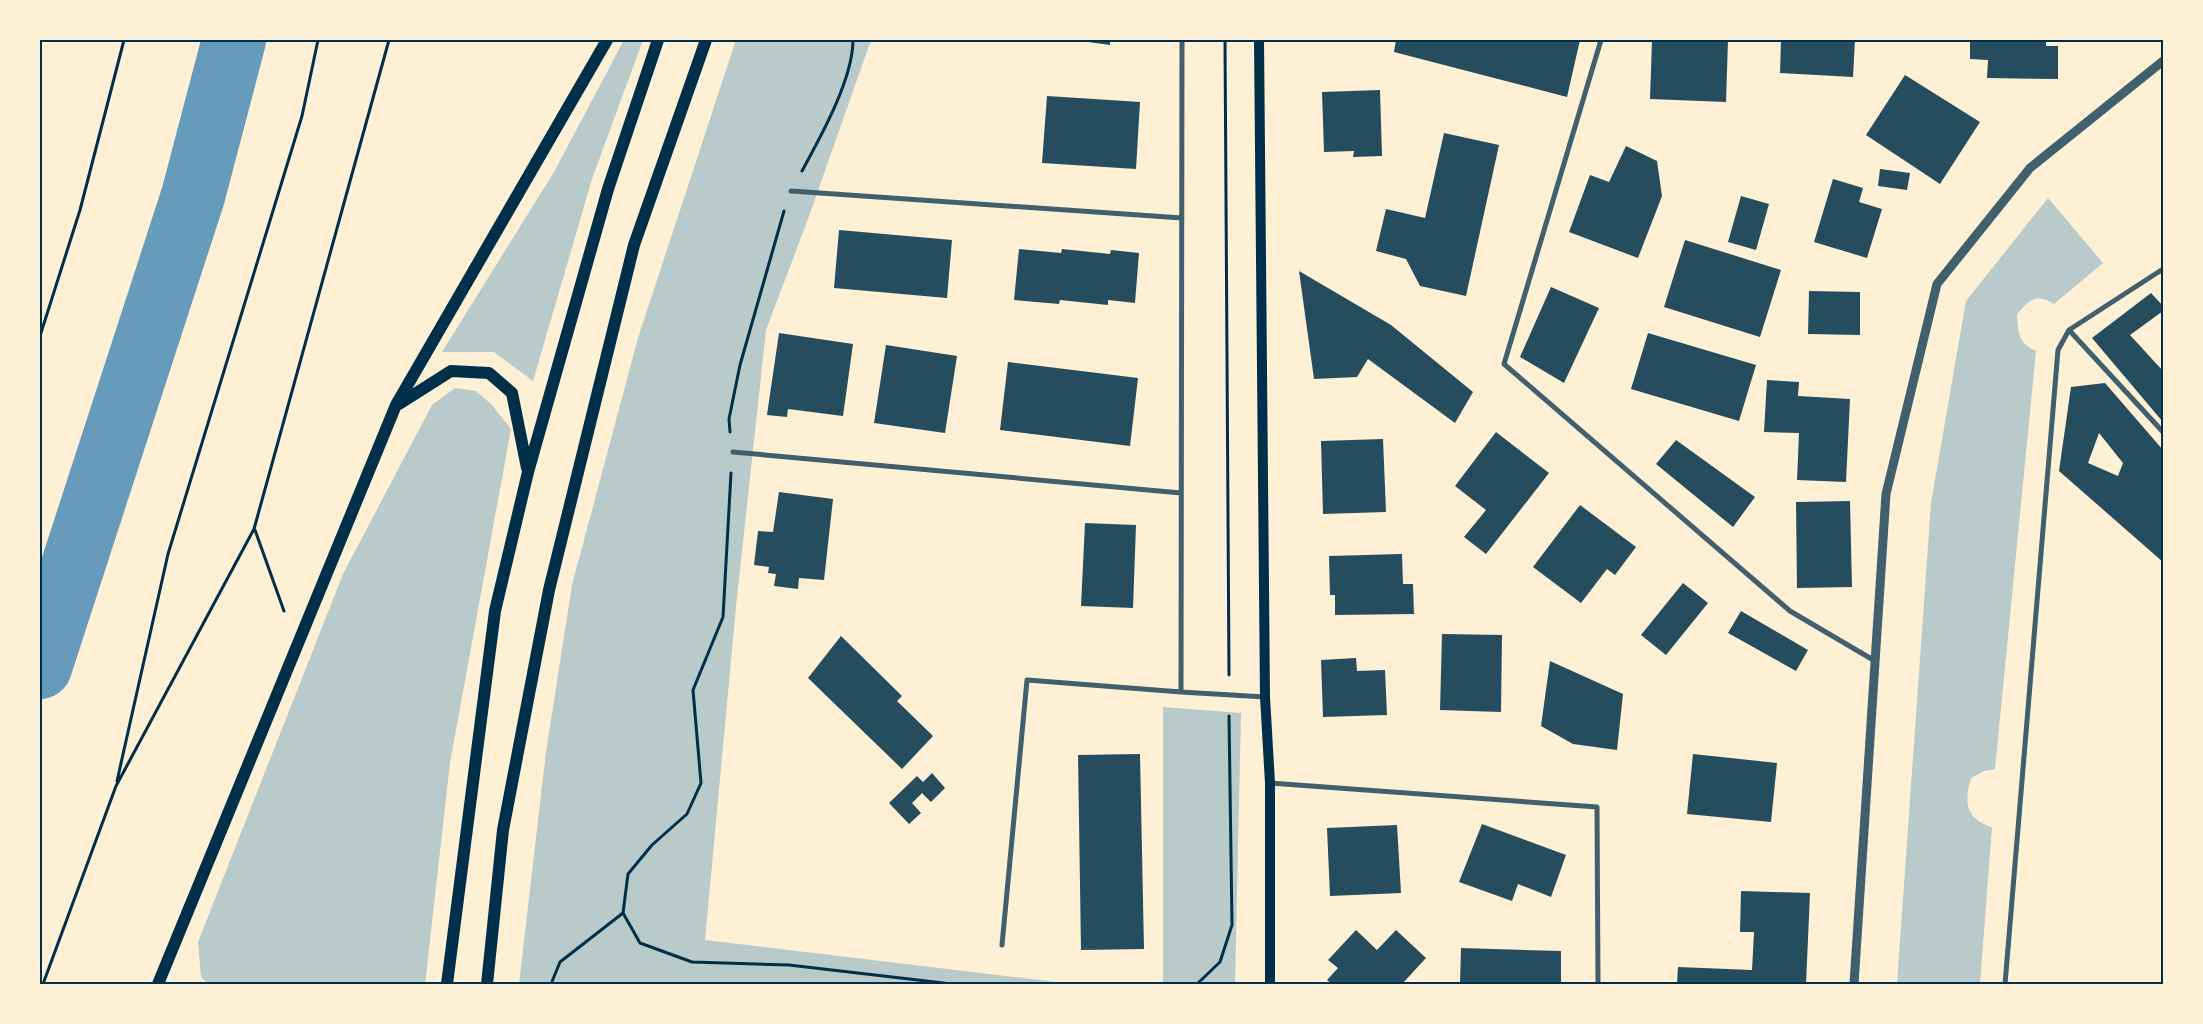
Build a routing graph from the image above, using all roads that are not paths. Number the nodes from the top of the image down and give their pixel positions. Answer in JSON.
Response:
{"nodes":[{"id":1,"x":607,"y":40,"type":"edge"},
{"id":2,"x":658,"y":40,"type":"edge"},
{"id":3,"x":706,"y":40,"type":"edge"},
{"id":4,"x":1182,"y":40,"type":"edge"},
{"id":5,"x":1259,"y":40,"type":"edge"},
{"id":6,"x":1601,"y":40,"type":"edge"},
{"id":7,"x":2163,"y":61,"type":"edge"},
{"id":8,"x":791,"y":191,"type":"road end"},
{"id":9,"x":1182,"y":218,"type":"junction"},
{"id":10,"x":2163,"y":268,"type":"edge"},
{"id":11,"x":2069,"y":330,"type":"junction"},
{"id":12,"x":396,"y":405,"type":"junction"},
{"id":13,"x":2163,"y":432,"type":"edge"},
{"id":14,"x":733,"y":452,"type":"road end"},
{"id":15,"x":528,"y":472,"type":"junction"},
{"id":16,"x":1182,"y":493,"type":"junction"},
{"id":17,"x":1876,"y":662,"type":"junction"},
{"id":18,"x":1181,"y":692,"type":"junction"},
{"id":19,"x":1265,"y":697,"type":"junction"},
{"id":20,"x":1270,"y":783,"type":"junction"},
{"id":21,"x":1002,"y":945,"type":"dead end"},
{"id":22,"x":158,"y":984,"type":"edge"},
{"id":23,"x":446,"y":984,"type":"edge"},
{"id":24,"x":488,"y":984,"type":"edge"},
{"id":25,"x":1270,"y":984,"type":"edge"},
{"id":26,"x":1598,"y":984,"type":"edge"},
{"id":27,"x":1854,"y":984,"type":"edge"},
{"id":28,"x":2005,"y":984,"type":"edge"}],
"edges":[{"from":1,"to":12,"type":"main road"},
{"from":2,"to":15,"type":"main road"},
{"from":3,"to":24,"type":"main road"},
{"from":4,"to":9,"type":"street"},
{"from":5,"to":19,"type":"main road"},
{"from":6,"to":17,"type":"street"},
{"from":7,"to":17,"type":"street"},
{"from":8,"to":9,"type":"street"},
{"from":9,"to":16,"type":"street"},
{"from":10,"to":11,"type":"street"},
{"from":11,"to":13,"type":"street"},
{"from":11,"to":28,"type":"street"},
{"from":12,"to":15,"type":"main road"},
{"from":12,"to":22,"type":"main road"},
{"from":14,"to":16,"type":"street"},
{"from":15,"to":23,"type":"main road"},
{"from":16,"to":18,"type":"street"},
{"from":17,"to":27,"type":"street"},
{"from":18,"to":19,"type":"street"},
{"from":18,"to":21,"type":"street"},
{"from":19,"to":20,"type":"main road"},
{"from":20,"to":25,"type":"main road"},
{"from":20,"to":26,"type":"street"}]}
